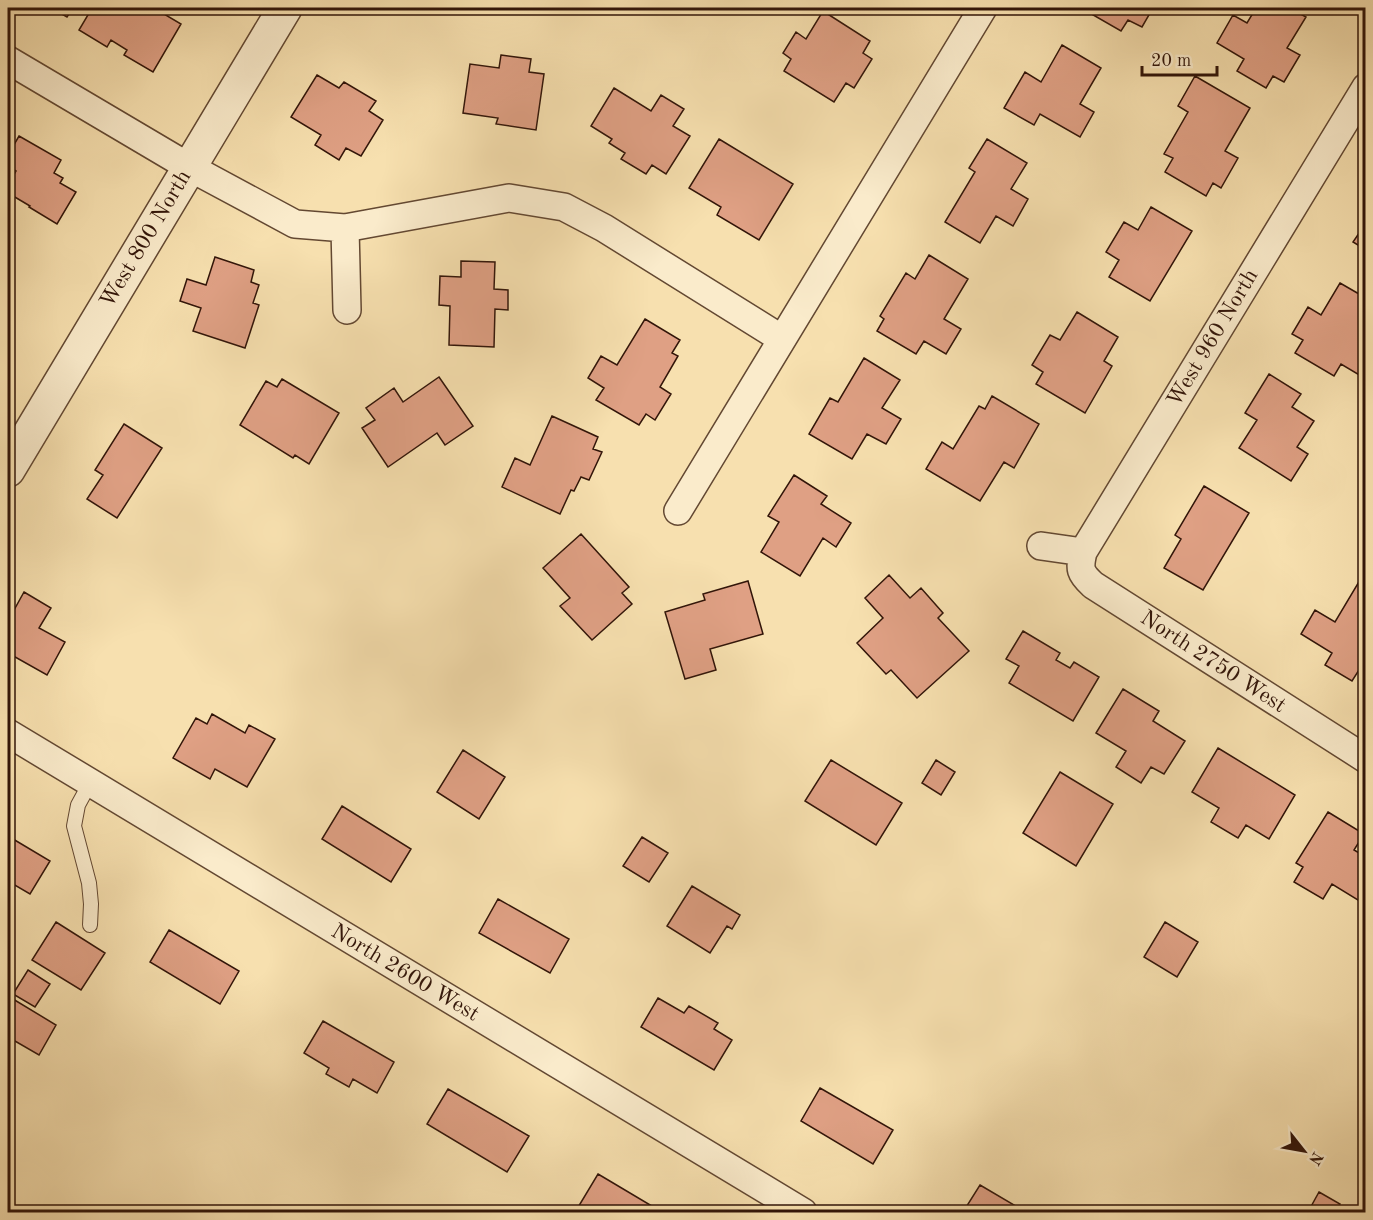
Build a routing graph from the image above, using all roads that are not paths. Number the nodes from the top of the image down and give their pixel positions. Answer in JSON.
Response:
{"nodes":[{"id":1,"x":285,"y":8,"type":"edge"},
{"id":2,"x":983,"y":8,"type":"edge"},
{"id":3,"x":8,"y":60,"type":"edge"},
{"id":4,"x":1365,"y":87,"type":"edge"},
{"id":5,"x":189,"y":167,"type":"junction"},
{"id":6,"x":345,"y":228,"type":"junction"},
{"id":7,"x":347,"y":310,"type":"dead end"},
{"id":8,"x":782,"y":339,"type":"junction"},
{"id":9,"x":8,"y":470,"type":"edge"},
{"id":10,"x":678,"y":511,"type":"dead end"},
{"id":11,"x":1041,"y":546,"type":"dead end"},
{"id":12,"x":1083,"y":552,"type":"junction"},
{"id":13,"x":8,"y":733,"type":"edge"},
{"id":14,"x":1365,"y":759,"type":"edge"},
{"id":15,"x":90,"y":783,"type":"junction"},
{"id":16,"x":90,"y":925,"type":"dead end"},
{"id":17,"x":803,"y":1212,"type":"edge"}],
"edges":[{"from":1,"to":5,"type":"street","name":"West 800 North"},
{"from":2,"to":8,"type":"street"},
{"from":3,"to":5,"type":"street"},
{"from":4,"to":12,"type":"street","name":"West 960 North"},
{"from":5,"to":6,"type":"street"},
{"from":5,"to":9,"type":"street","name":"West 800 North"},
{"from":6,"to":7,"type":"street"},
{"from":6,"to":8,"type":"street"},
{"from":8,"to":10,"type":"street"},
{"from":11,"to":12,"type":"street"},
{"from":12,"to":14,"type":"street","name":"North 2750 West"},
{"from":13,"to":15,"type":"street","name":"North 2600 West"},
{"from":15,"to":16,"type":"lane"},
{"from":15,"to":17,"type":"street","name":"North 2600 West"}]}
